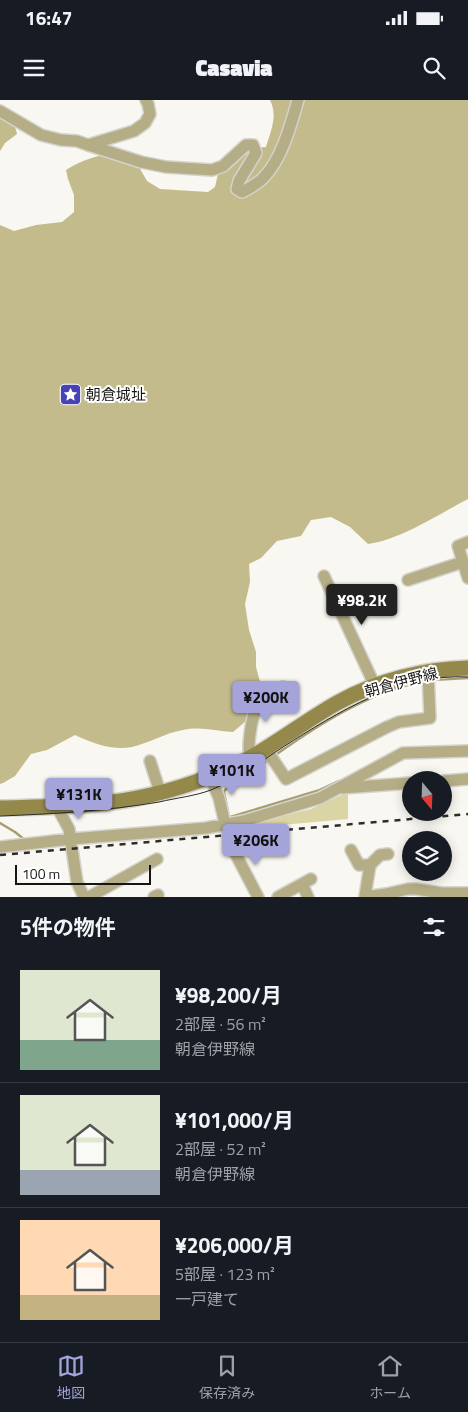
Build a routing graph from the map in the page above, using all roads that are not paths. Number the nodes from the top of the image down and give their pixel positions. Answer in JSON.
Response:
{"nodes":[{"id":1,"x":146,"y":100,"type":"edge"},
{"id":2,"x":298,"y":100,"type":"edge"},
{"id":3,"x":0,"y":111,"type":"edge"},
{"id":4,"x":88,"y":145,"type":"junction"},
{"id":5,"x":468,"y":542,"type":"edge"},
{"id":6,"x":463,"y":562,"type":"junction"},
{"id":7,"x":324,"y":576,"type":"dead end"},
{"id":8,"x":468,"y":578,"type":"edge"},
{"id":9,"x":408,"y":580,"type":"dead end"},
{"id":10,"x":468,"y":668,"type":"edge"},
{"id":11,"x":428,"y":672,"type":"junction"},
{"id":12,"x":376,"y":686,"type":"junction"},
{"id":13,"x":282,"y":687,"type":"dead end"},
{"id":14,"x":266,"y":749,"type":"junction"},
{"id":15,"x":468,"y":751,"type":"edge"},
{"id":16,"x":250,"y":759,"type":"junction"},
{"id":17,"x":150,"y":761,"type":"dead end"},
{"id":18,"x":210,"y":777,"type":"junction"},
{"id":19,"x":468,"y":779,"type":"edge"},
{"id":20,"x":452,"y":780,"type":"edge"},
{"id":21,"x":402,"y":784,"type":"edge"},
{"id":22,"x":341,"y":788,"type":"junction"},
{"id":23,"x":160,"y":792,"type":"junction"},
{"id":24,"x":56,"y":807,"type":"junction"},
{"id":25,"x":0,"y":808,"type":"edge"},
{"id":26,"x":225,"y":824,"type":"junction"},
{"id":27,"x":71,"y":842,"type":"junction"},
{"id":28,"x":232,"y":847,"type":"dead end"},
{"id":29,"x":0,"y":848,"type":"edge"},
{"id":30,"x":351,"y":850,"type":"dead end"},
{"id":31,"x":388,"y":854,"type":"dead end"},
{"id":32,"x":157,"y":859,"type":"dead end"},
{"id":33,"x":370,"y":865,"type":"junction"},
{"id":34,"x":468,"y":893,"type":"edge"},
{"id":35,"x":446,"y":895,"type":"edge"},
{"id":36,"x":84,"y":897,"type":"edge"},
{"id":37,"x":89,"y":897,"type":"edge"},
{"id":38,"x":258,"y":897,"type":"edge"},
{"id":39,"x":278,"y":897,"type":"edge"},
{"id":40,"x":308,"y":897,"type":"edge"},
{"id":41,"x":365,"y":897,"type":"edge"}],
"edges":[{"from":1,"to":4,"type":"street"},
{"from":2,"to":4,"type":"street"},
{"from":3,"to":4,"type":"street"},
{"from":5,"to":6,"type":"street"},
{"from":6,"to":8,"type":"street"},
{"from":6,"to":9,"type":"street"},
{"from":7,"to":12,"type":"street"},
{"from":10,"to":11,"type":"main road","name":"朝倉伊野線"},
{"from":11,"to":12,"type":"main road","name":"朝倉伊野線"},
{"from":11,"to":14,"type":"street"},
{"from":12,"to":14,"type":"main road","name":"朝倉伊野線"},
{"from":13,"to":16,"type":"street"},
{"from":14,"to":16,"type":"main road","name":"朝倉伊野線"},
{"from":15,"to":22,"type":"street"},
{"from":16,"to":18,"type":"main road","name":"朝倉伊野線"},
{"from":17,"to":23,"type":"street"},
{"from":18,"to":23,"type":"main road","name":"朝倉伊野線"},
{"from":18,"to":26,"type":"street"},
{"from":19,"to":20,"type":"street"},
{"from":21,"to":22,"type":"street"},
{"from":22,"to":26,"type":"street"},
{"from":23,"to":24,"type":"main road","name":"朝倉伊野線"},
{"from":24,"to":25,"type":"main road","name":"朝倉伊野線"},
{"from":24,"to":27,"type":"street"},
{"from":26,"to":27,"type":"street"},
{"from":27,"to":29,"type":"street"},
{"from":27,"to":36,"type":"street"},
{"from":28,"to":38,"type":"street"},
{"from":30,"to":33,"type":"street"},
{"from":31,"to":33,"type":"street"},
{"from":32,"to":37,"type":"street"},
{"from":33,"to":41,"type":"street"},
{"from":34,"to":35,"type":"street"},
{"from":35,"to":41,"type":"street"},
{"from":39,"to":40,"type":"street"}]}
